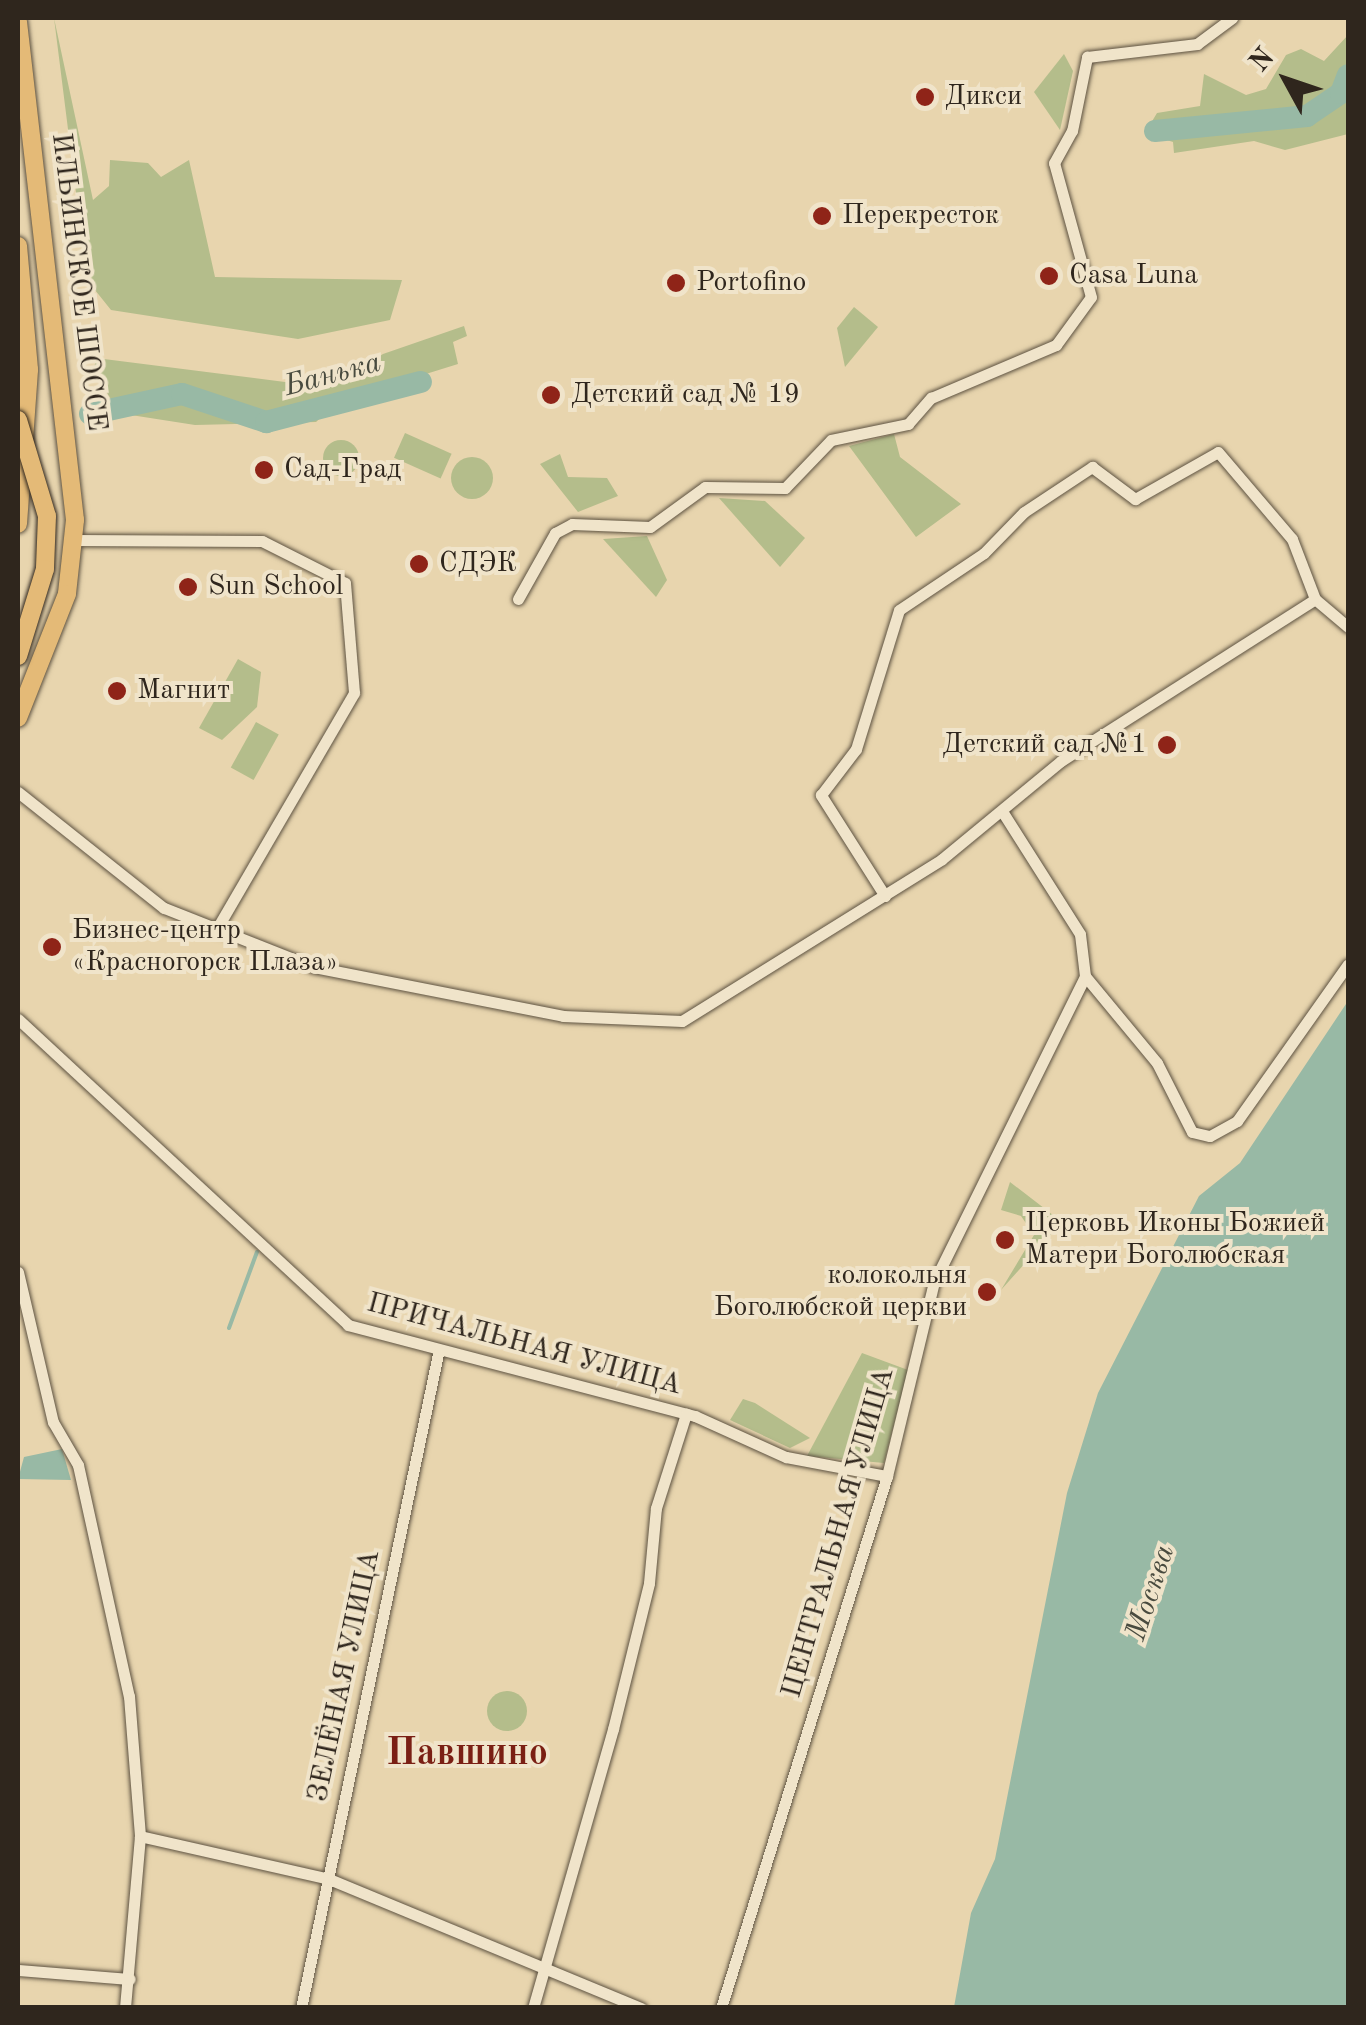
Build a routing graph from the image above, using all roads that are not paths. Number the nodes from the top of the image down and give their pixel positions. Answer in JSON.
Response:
{"nodes":[{"id":1,"x":1232,"y":18,"type":"edge"},
{"id":2,"x":18,"y":22,"type":"edge"},
{"id":3,"x":18,"y":246,"type":"edge"},
{"id":4,"x":18,"y":420,"type":"edge"},
{"id":5,"x":18,"y":524,"type":"edge"},
{"id":6,"x":73,"y":540,"type":"junction"},
{"id":7,"x":518,"y":599,"type":"dead end"},
{"id":8,"x":1315,"y":599,"type":"junction"},
{"id":9,"x":1348,"y":627,"type":"edge"},
{"id":10,"x":18,"y":656,"type":"edge"},
{"id":11,"x":18,"y":718,"type":"edge"},
{"id":12,"x":18,"y":792,"type":"edge"},
{"id":13,"x":1002,"y":811,"type":"junction"},
{"id":14,"x":885,"y":896,"type":"junction"},
{"id":15,"x":216,"y":930,"type":"junction"},
{"id":16,"x":1348,"y":964,"type":"edge"},
{"id":17,"x":1085,"y":976,"type":"junction"},
{"id":18,"x":18,"y":1019,"type":"edge"},
{"id":19,"x":18,"y":1272,"type":"edge"},
{"id":20,"x":438,"y":1354,"type":"junction"},
{"id":21,"x":686,"y":1414,"type":"junction"},
{"id":22,"x":887,"y":1476,"type":"junction"},
{"id":23,"x":140,"y":1836,"type":"junction"},
{"id":24,"x":329,"y":1879,"type":"junction"},
{"id":25,"x":546,"y":1965,"type":"junction"},
{"id":26,"x":18,"y":1970,"type":"edge"},
{"id":27,"x":130,"y":1979,"type":"junction"},
{"id":28,"x":124,"y":2008,"type":"edge"},
{"id":29,"x":301,"y":2008,"type":"edge"},
{"id":30,"x":533,"y":2008,"type":"edge"},
{"id":31,"x":642,"y":2008,"type":"edge"},
{"id":32,"x":721,"y":2008,"type":"edge"}],
"edges":[{"from":1,"to":7,"type":"street"},
{"from":2,"to":6,"type":"main road","name":"ИЛЬИНСКОЕ ШОССЕ"},
{"from":3,"to":5,"type":"main road"},
{"from":4,"to":10,"type":"main road","bridge":true},
{"from":6,"to":11,"type":"main road","name":"ИЛЬИНСКОЕ ШОССЕ"},
{"from":6,"to":15,"type":"street"},
{"from":8,"to":9,"type":"street"},
{"from":8,"to":13,"type":"street"},
{"from":8,"to":14,"type":"street"},
{"from":12,"to":15,"type":"street"},
{"from":13,"to":14,"type":"street"},
{"from":13,"to":17,"type":"street"},
{"from":14,"to":15,"type":"street"},
{"from":16,"to":17,"type":"street"},
{"from":17,"to":22,"type":"street","name":"ЦЕНТРАЛЬНАЯ УЛИЦА"},
{"from":18,"to":20,"type":"street","name":"ПРИЧАЛЬНАЯ УЛИЦА"},
{"from":19,"to":23,"type":"street"},
{"from":20,"to":21,"type":"street","name":"ПРИЧАЛЬНАЯ УЛИЦА"},
{"from":20,"to":24,"type":"street","name":"ЗЕЛЁНАЯ УЛИЦА"},
{"from":21,"to":22,"type":"street","name":"ПРИЧАЛЬНАЯ УЛИЦА"},
{"from":21,"to":25,"type":"street"},
{"from":22,"to":32,"type":"street","name":"ЦЕНТРАЛЬНАЯ УЛИЦА"},
{"from":23,"to":24,"type":"street"},
{"from":23,"to":27,"type":"street"},
{"from":24,"to":25,"type":"street"},
{"from":24,"to":29,"type":"street","name":"ЗЕЛЁНАЯ УЛИЦА"},
{"from":25,"to":30,"type":"street"},
{"from":25,"to":31,"type":"street"},
{"from":26,"to":27,"type":"street"},
{"from":27,"to":28,"type":"street"}]}
